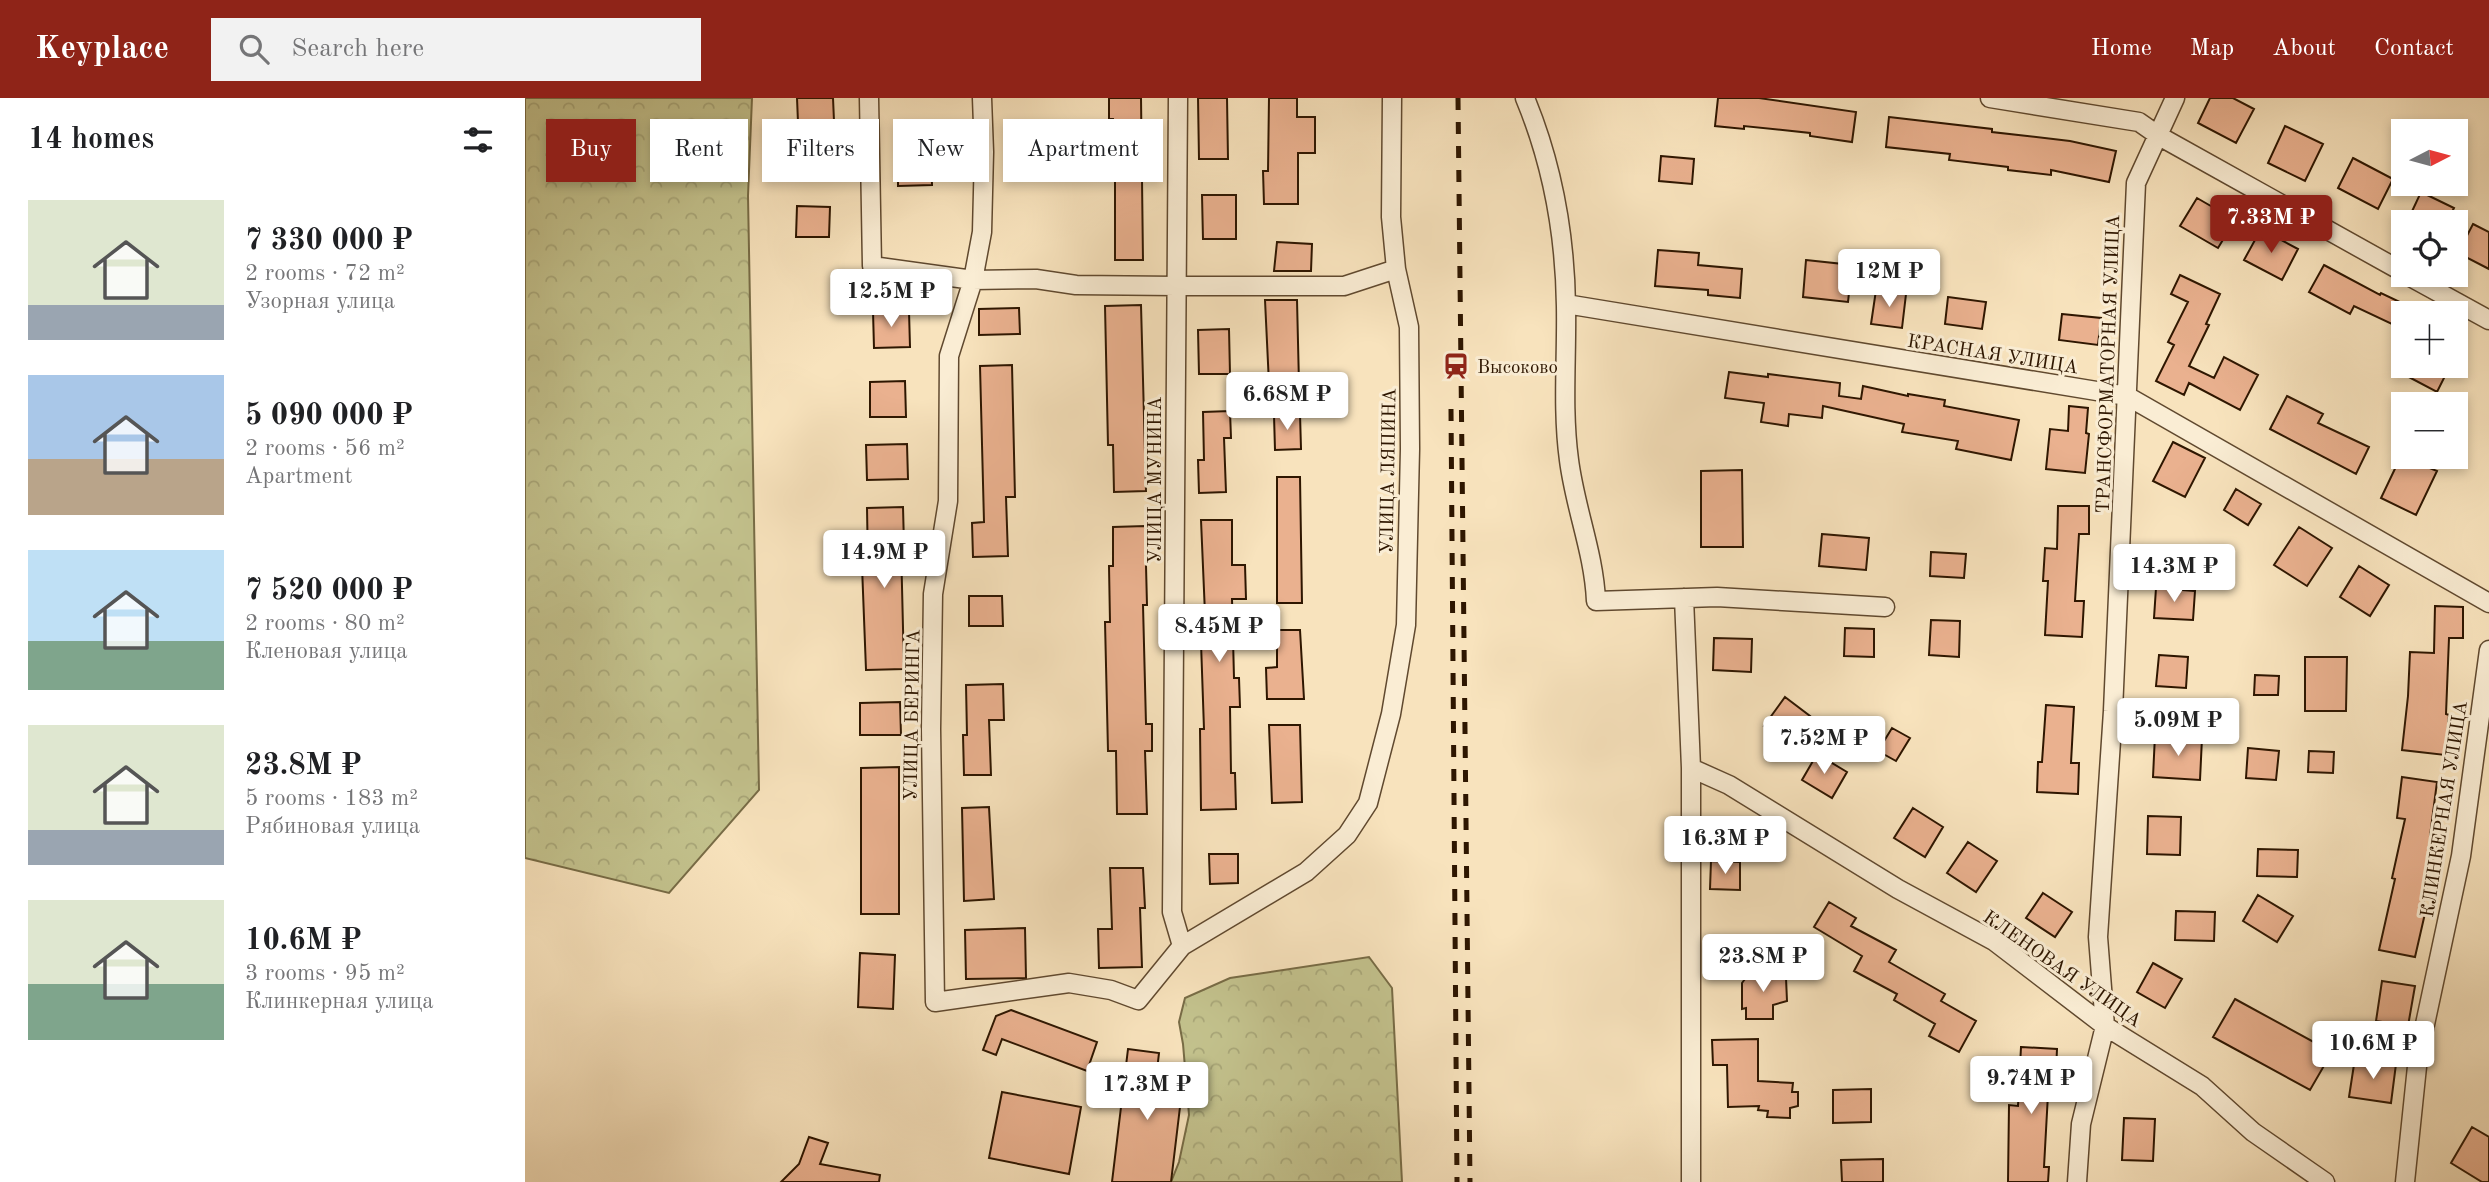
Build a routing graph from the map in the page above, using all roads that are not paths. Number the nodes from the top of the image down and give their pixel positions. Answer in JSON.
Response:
{"nodes":[{"id":1,"x":869,"y":98,"type":"edge"},
{"id":2,"x":982,"y":98,"type":"edge"},
{"id":3,"x":1178,"y":98,"type":"edge"},
{"id":4,"x":1392,"y":98,"type":"edge"},
{"id":5,"x":1525,"y":98,"type":"edge"},
{"id":6,"x":1990,"y":98,"type":"edge"},
{"id":7,"x":2175,"y":98,"type":"edge"},
{"id":8,"x":2159,"y":136,"type":"junction"},
{"id":9,"x":2391,"y":265,"type":"edge"},
{"id":10,"x":1396,"y":269,"type":"junction"},
{"id":11,"x":973,"y":280,"type":"junction"},
{"id":12,"x":1177,"y":286,"type":"junction"},
{"id":13,"x":2429,"y":287,"type":"edge"},
{"id":14,"x":1566,"y":304,"type":"junction"},
{"id":15,"x":2489,"y":320,"type":"edge"},
{"id":16,"x":2127,"y":396,"type":"junction"},
{"id":17,"x":1684,"y":598,"type":"junction"},
{"id":18,"x":2489,"y":603,"type":"edge"},
{"id":19,"x":1885,"y":607,"type":"dead end"},
{"id":20,"x":2489,"y":650,"type":"edge"},
{"id":21,"x":1691,"y":768,"type":"junction"},
{"id":22,"x":1182,"y":946,"type":"junction"},
{"id":23,"x":935,"y":1002,"type":"joint"},
{"id":24,"x":2105,"y":1026,"type":"junction"},
{"id":25,"x":1691,"y":1182,"type":"edge"},
{"id":26,"x":2077,"y":1182,"type":"edge"},
{"id":27,"x":2325,"y":1182,"type":"edge"},
{"id":28,"x":2405,"y":1182,"type":"edge"}],
"edges":[{"from":1,"to":11,"type":"street"},
{"from":2,"to":11,"type":"street","name":"УЛИЦА БЕРИНГА"},
{"from":3,"to":12,"type":"street","name":"УЛИЦА МУНИНА"},
{"from":4,"to":10,"type":"street","name":"УЛИЦА ЛЯПИНА"},
{"from":5,"to":14,"type":"street"},
{"from":6,"to":8,"type":"street"},
{"from":7,"to":8,"type":"street","name":"ТРАНСФОРМАТОРНАЯ УЛИЦА"},
{"from":8,"to":9,"type":"street"},
{"from":8,"to":16,"type":"street","name":"ТРАНСФОРМАТОРНАЯ УЛИЦА"},
{"from":10,"to":12,"type":"street"},
{"from":10,"to":22,"type":"street","name":"УЛИЦА ЛЯПИНА"},
{"from":11,"to":12,"type":"street"},
{"from":11,"to":23,"type":"street","name":"УЛИЦА БЕРИНГА"},
{"from":12,"to":22,"type":"street","name":"УЛИЦА МУНИНА"},
{"from":13,"to":15,"type":"street"},
{"from":14,"to":16,"type":"street","name":"КРАСНАЯ УЛИЦА"},
{"from":14,"to":17,"type":"street"},
{"from":16,"to":18,"type":"street","name":"КРАСНАЯ УЛИЦА"},
{"from":16,"to":24,"type":"street","name":"ТРАНСФОРМАТОРНАЯ УЛИЦА"},
{"from":17,"to":19,"type":"street"},
{"from":17,"to":21,"type":"street"},
{"from":20,"to":28,"type":"street","name":"КЛИНКЕРНАЯ УЛИЦА"},
{"from":21,"to":24,"type":"street","name":"КЛЕНОВАЯ УЛИЦА"},
{"from":21,"to":25,"type":"street"},
{"from":22,"to":23,"type":"street","name":"УЛИЦА ЛЯПИНА"},
{"from":24,"to":26,"type":"street","name":"ТРАНСФОРМАТОРНАЯ УЛИЦА"},
{"from":24,"to":27,"type":"street","name":"КЛЕНОВАЯ УЛИЦА"}]}
